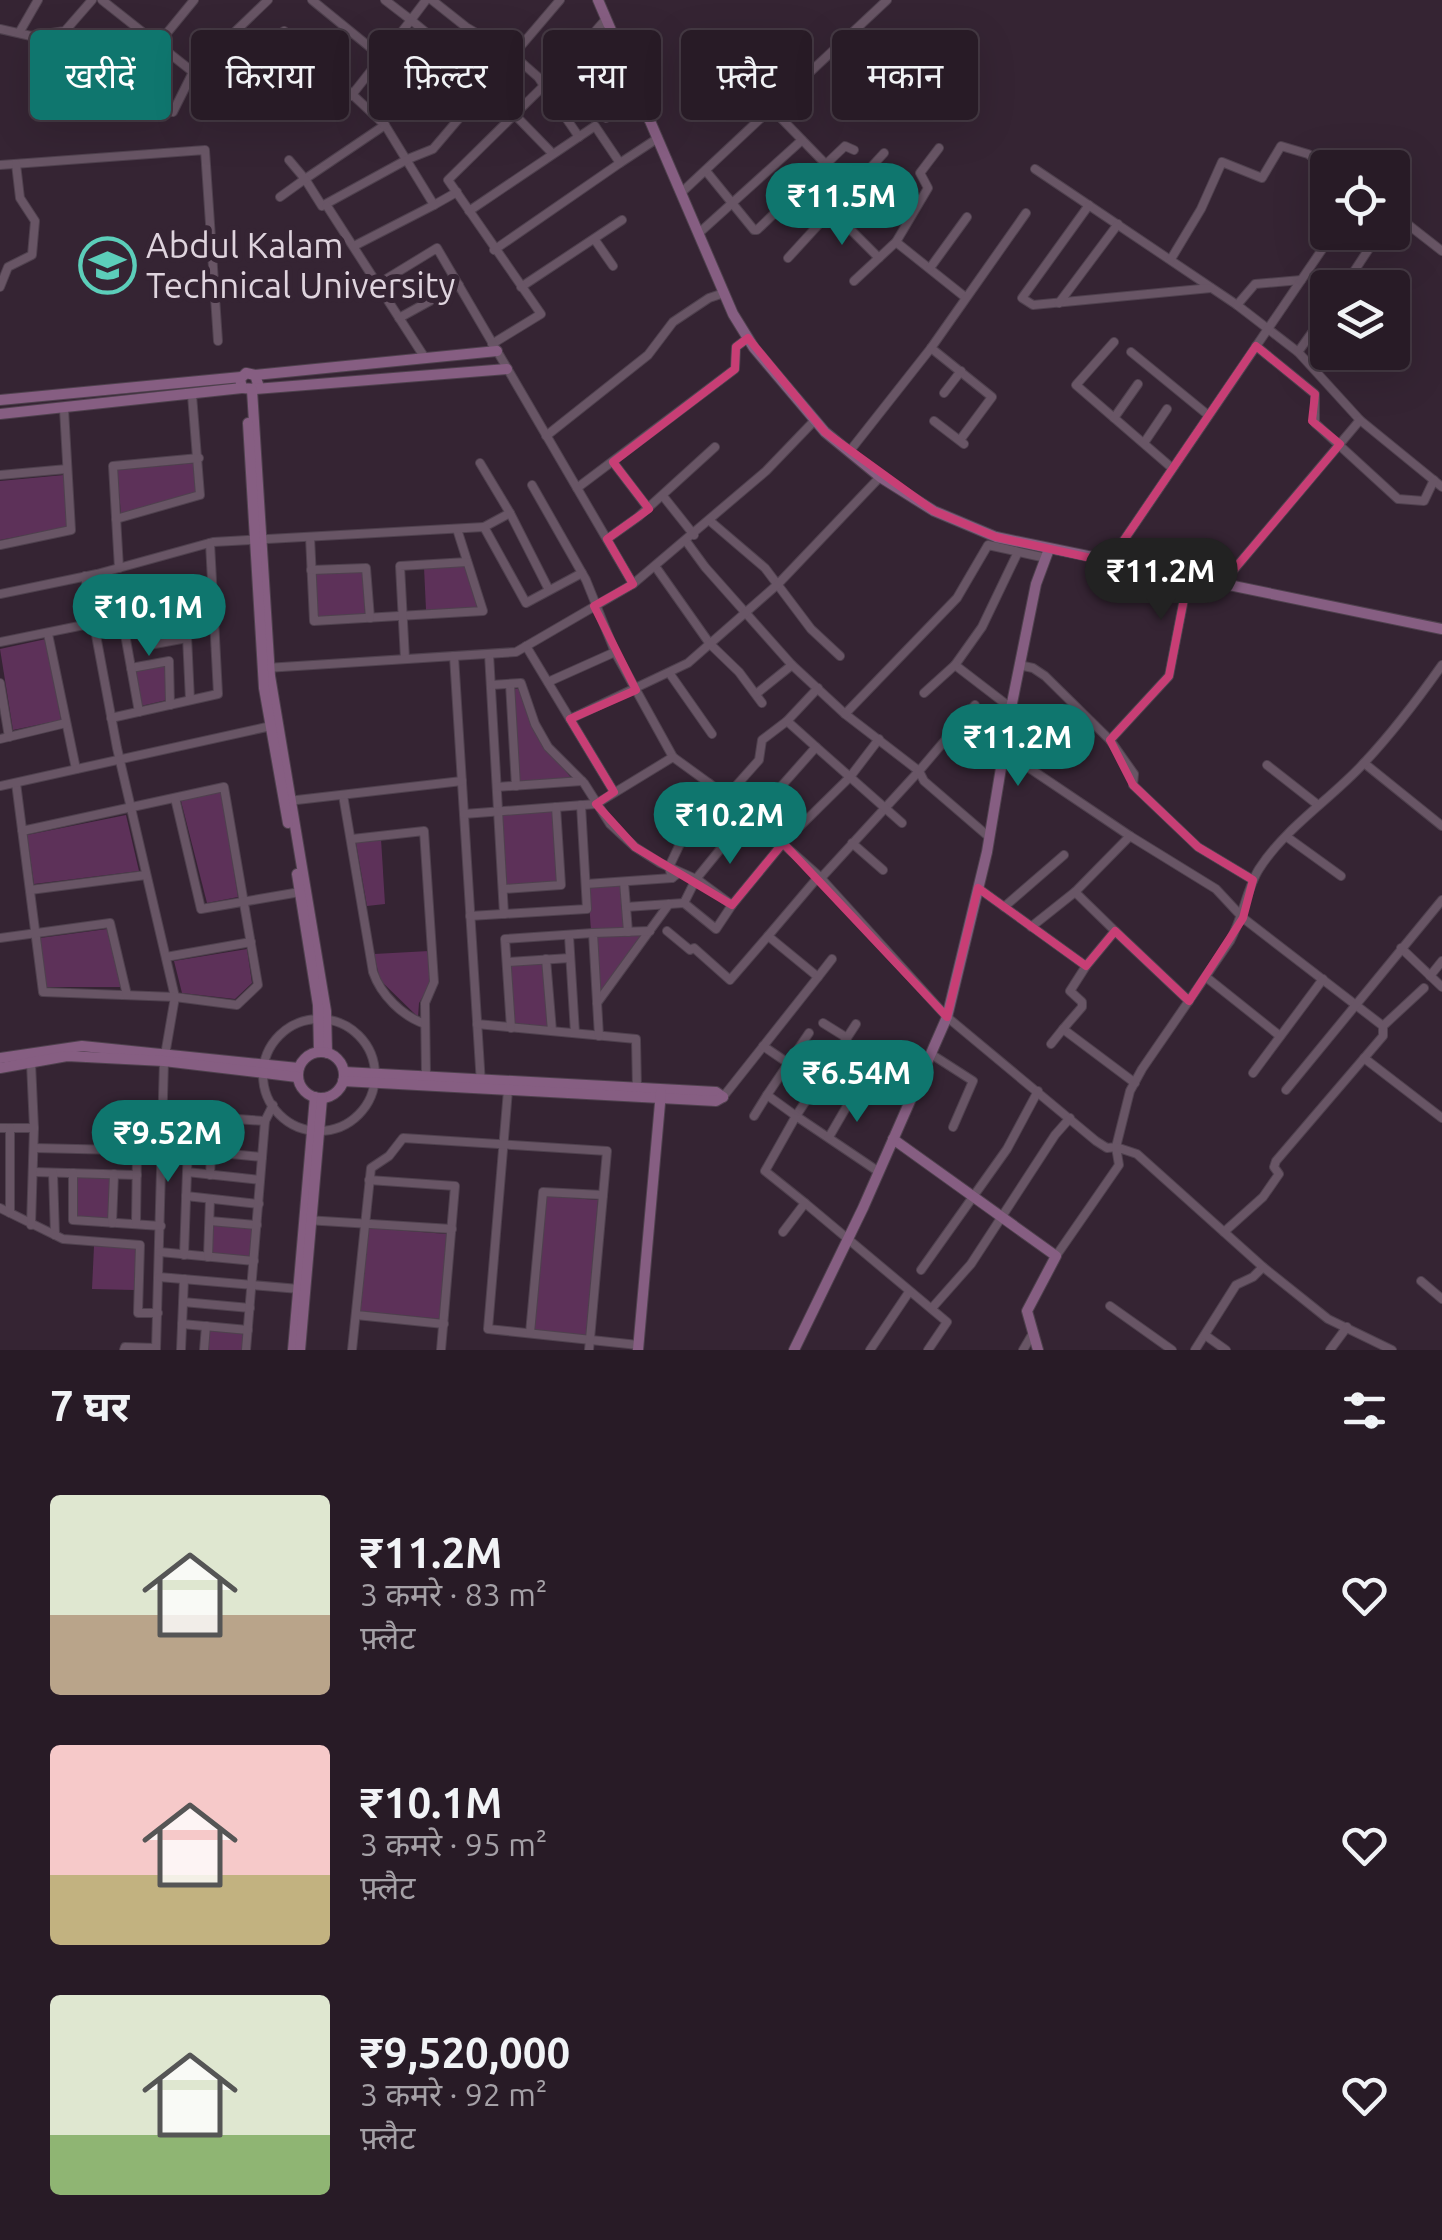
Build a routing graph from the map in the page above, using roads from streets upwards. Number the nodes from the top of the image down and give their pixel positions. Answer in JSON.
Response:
{"nodes":[{"id":1,"x":38,"y":0,"type":"edge"},
{"id":2,"x":92,"y":0,"type":"edge"},
{"id":3,"x":102,"y":0,"type":"edge"},
{"id":4,"x":194,"y":0,"type":"edge"},
{"id":5,"x":268,"y":0,"type":"edge"},
{"id":6,"x":312,"y":0,"type":"edge"},
{"id":7,"x":385,"y":0,"type":"edge"},
{"id":8,"x":560,"y":0,"type":"edge"},
{"id":9,"x":598,"y":0,"type":"edge"},
{"id":10,"x":886,"y":0,"type":"edge"},
{"id":11,"x":434,"y":1,"type":"edge"},
{"id":12,"x":606,"y":19,"type":"junction"},
{"id":13,"x":410,"y":20,"type":"junction"},
{"id":14,"x":0,"y":29,"type":"edge"},
{"id":15,"x":140,"y":30,"type":"edge"},
{"id":16,"x":169,"y":30,"type":"edge"},
{"id":17,"x":237,"y":30,"type":"edge"},
{"id":18,"x":402,"y":30,"type":"edge"},
{"id":19,"x":422,"y":30,"type":"edge"},
{"id":20,"x":472,"y":30,"type":"edge"},
{"id":21,"x":596,"y":30,"type":"edge"},
{"id":22,"x":611,"y":30,"type":"edge"},
{"id":23,"x":20,"y":33,"type":"junction"},
{"id":24,"x":523,"y":43,"type":"edge"},
{"id":25,"x":369,"y":46,"type":"edge"},
{"id":26,"x":171,"y":54,"type":"edge"},
{"id":27,"x":523,"y":65,"type":"edge"},
{"id":28,"x":191,"y":70,"type":"edge"},
{"id":29,"x":812,"y":72,"type":"edge"},
{"id":30,"x":369,"y":73,"type":"edge"},
{"id":31,"x":191,"y":77,"type":"edge"},
{"id":32,"x":543,"y":85,"type":"edge"},
{"id":33,"x":543,"y":87,"type":"edge"},
{"id":34,"x":351,"y":96,"type":"joint"},
{"id":35,"x":523,"y":107,"type":"edge"},
{"id":36,"x":172,"y":112,"type":"dead end"},
{"id":37,"x":458,"y":120,"type":"edge"},
{"id":38,"x":510,"y":120,"type":"edge"},
{"id":39,"x":520,"y":120,"type":"edge"},
{"id":40,"x":567,"y":120,"type":"edge"},
{"id":41,"x":603,"y":120,"type":"edge"},
{"id":42,"x":650,"y":120,"type":"edge"},
{"id":43,"x":762,"y":120,"type":"edge"},
{"id":44,"x":783,"y":120,"type":"edge"},
{"id":45,"x":384,"y":125,"type":"junction"},
{"id":46,"x":594,"y":126,"type":"junction"},
{"id":47,"x":579,"y":137,"type":"junction"},
{"id":48,"x":658,"y":138,"type":"junction"},
{"id":49,"x":802,"y":140,"type":"junction"},
{"id":50,"x":939,"y":148,"type":"dead end"},
{"id":51,"x":854,"y":150,"type":"dead end"},
{"id":52,"x":884,"y":153,"type":"dead end"},
{"id":53,"x":553,"y":154,"type":"junction"},
{"id":54,"x":1310,"y":155,"type":"edge"},
{"id":55,"x":408,"y":159,"type":"junction"},
{"id":56,"x":289,"y":160,"type":"dead end"},
{"id":57,"x":620,"y":163,"type":"junction"},
{"id":58,"x":16,"y":164,"type":"junction"},
{"id":59,"x":824,"y":164,"type":"junction"},
{"id":60,"x":0,"y":166,"type":"edge"},
{"id":61,"x":1035,"y":169,"type":"dead end"},
{"id":62,"x":706,"y":171,"type":"junction"},
{"id":63,"x":305,"y":179,"type":"junction"},
{"id":64,"x":850,"y":190,"type":"junction"},
{"id":65,"x":457,"y":192,"type":"junction"},
{"id":66,"x":682,"y":192,"type":"junction"},
{"id":67,"x":280,"y":198,"type":"dead end"},
{"id":68,"x":732,"y":204,"type":"junction"},
{"id":69,"x":1088,"y":205,"type":"junction"},
{"id":70,"x":327,"y":206,"type":"junction"},
{"id":71,"x":434,"y":206,"type":"junction"},
{"id":72,"x":831,"y":210,"type":"junction"},
{"id":73,"x":469,"y":212,"type":"junction"},
{"id":74,"x":1026,"y":213,"type":"dead end"},
{"id":75,"x":967,"y":217,"type":"dead end"},
{"id":76,"x":622,"y":220,"type":"dead end"},
{"id":77,"x":1118,"y":224,"type":"junction"},
{"id":78,"x":1410,"y":226,"type":"edge"},
{"id":79,"x":699,"y":233,"type":"junction"},
{"id":80,"x":595,"y":240,"type":"junction"},
{"id":81,"x":896,"y":242,"type":"junction"},
{"id":82,"x":354,"y":246,"type":"junction"},
{"id":83,"x":494,"y":250,"type":"junction"},
{"id":84,"x":1322,"y":250,"type":"edge"},
{"id":85,"x":1442,"y":251,"type":"edge"},
{"id":86,"x":788,"y":258,"type":"dead end"},
{"id":87,"x":879,"y":258,"type":"junction"},
{"id":88,"x":1171,"y":260,"type":"junction"},
{"id":89,"x":613,"y":266,"type":"dead end"},
{"id":90,"x":930,"y":268,"type":"junction"},
{"id":91,"x":1301,"y":280,"type":"junction"},
{"id":92,"x":854,"y":282,"type":"dead end"},
{"id":93,"x":378,"y":284,"type":"junction"},
{"id":94,"x":458,"y":286,"type":"junction"},
{"id":95,"x":0,"y":287,"type":"edge"},
{"id":96,"x":521,"y":287,"type":"junction"},
{"id":97,"x":1211,"y":288,"type":"junction"},
{"id":98,"x":724,"y":292,"type":"junction"},
{"id":99,"x":966,"y":296,"type":"junction"},
{"id":100,"x":1060,"y":302,"type":"junction"},
{"id":101,"x":1237,"y":305,"type":"junction"},
{"id":102,"x":400,"y":318,"type":"junction"},
{"id":103,"x":1268,"y":329,"type":"junction"},
{"id":104,"x":1310,"y":335,"type":"edge"},
{"id":105,"x":748,"y":338,"type":"junction"},
{"id":106,"x":218,"y":341,"type":"dead end"},
{"id":107,"x":1114,"y":342,"type":"dead end"},
{"id":108,"x":1256,"y":346,"type":"junction"},
{"id":109,"x":494,"y":347,"type":"junction"},
{"id":110,"x":931,"y":348,"type":"junction"},
{"id":111,"x":1131,"y":352,"type":"dead end"},
{"id":112,"x":1298,"y":352,"type":"junction"},
{"id":113,"x":425,"y":358,"type":"junction"},
{"id":114,"x":507,"y":369,"type":"junction"},
{"id":115,"x":962,"y":371,"type":"junction"},
{"id":116,"x":1138,"y":384,"type":"dead end"},
{"id":117,"x":247,"y":387,"type":"junction"},
{"id":118,"x":944,"y":393,"type":"dead end"},
{"id":119,"x":192,"y":395,"type":"junction"},
{"id":120,"x":0,"y":400,"type":"edge"},
{"id":121,"x":64,"y":409,"type":"junction"},
{"id":122,"x":1167,"y":409,"type":"dead end"},
{"id":123,"x":0,"y":414,"type":"edge"},
{"id":124,"x":1208,"y":414,"type":"junction"},
{"id":125,"x":1114,"y":418,"type":"junction"},
{"id":126,"x":814,"y":420,"type":"junction"},
{"id":127,"x":1360,"y":420,"type":"junction"},
{"id":128,"x":934,"y":421,"type":"dead end"},
{"id":129,"x":546,"y":436,"type":"junction"},
{"id":130,"x":1144,"y":443,"type":"junction"},
{"id":131,"x":1340,"y":444,"type":"junction"},
{"id":132,"x":715,"y":447,"type":"dead end"},
{"id":133,"x":849,"y":452,"type":"junction"},
{"id":134,"x":199,"y":458,"type":"junction"},
{"id":135,"x":480,"y":462,"type":"dead end"},
{"id":136,"x":613,"y":462,"type":"junction"},
{"id":137,"x":1172,"y":468,"type":"junction"},
{"id":138,"x":67,"y":469,"type":"junction"},
{"id":139,"x":0,"y":475,"type":"edge"},
{"id":140,"x":880,"y":477,"type":"junction"},
{"id":141,"x":1438,"y":483,"type":"edge"},
{"id":142,"x":532,"y":485,"type":"dead end"},
{"id":143,"x":577,"y":488,"type":"junction"},
{"id":144,"x":662,"y":496,"type":"junction"},
{"id":145,"x":648,"y":508,"type":"junction"},
{"id":146,"x":510,"y":513,"type":"junction"},
{"id":147,"x":116,"y":519,"type":"junction"},
{"id":148,"x":710,"y":521,"type":"junction"},
{"id":149,"x":484,"y":527,"type":"junction"},
{"id":150,"x":457,"y":529,"type":"junction"},
{"id":151,"x":310,"y":537,"type":"junction"},
{"id":152,"x":690,"y":538,"type":"junction"},
{"id":153,"x":607,"y":539,"type":"junction"},
{"id":154,"x":259,"y":540,"type":"junction"},
{"id":155,"x":210,"y":543,"type":"junction"},
{"id":156,"x":0,"y":545,"type":"edge"},
{"id":157,"x":1018,"y":552,"type":"junction"},
{"id":158,"x":1047,"y":554,"type":"junction"},
{"id":159,"x":467,"y":562,"type":"junction"},
{"id":160,"x":1109,"y":562,"type":"junction"},
{"id":161,"x":655,"y":566,"type":"junction"},
{"id":162,"x":119,"y":568,"type":"junction"},
{"id":163,"x":311,"y":570,"type":"junction"},
{"id":164,"x":582,"y":573,"type":"junction"},
{"id":165,"x":86,"y":576,"type":"junction"},
{"id":166,"x":1188,"y":578,"type":"junction"},
{"id":167,"x":633,"y":584,"type":"junction"},
{"id":168,"x":778,"y":584,"type":"junction"},
{"id":169,"x":1222,"y":585,"type":"junction"},
{"id":170,"x":212,"y":586,"type":"junction"},
{"id":171,"x":549,"y":590,"type":"junction"},
{"id":172,"x":0,"y":594,"type":"edge"},
{"id":173,"x":185,"y":594,"type":"junction"},
{"id":174,"x":594,"y":606,"type":"junction"},
{"id":175,"x":140,"y":607,"type":"junction"},
{"id":176,"x":744,"y":611,"type":"junction"},
{"id":177,"x":403,"y":616,"type":"junction"},
{"id":178,"x":370,"y":618,"type":"junction"},
{"id":179,"x":94,"y":624,"type":"junction"},
{"id":180,"x":1442,"y":629,"type":"edge"},
{"id":181,"x":48,"y":634,"type":"junction"},
{"id":182,"x":187,"y":638,"type":"junction"},
{"id":183,"x":0,"y":642,"type":"edge"},
{"id":184,"x":710,"y":644,"type":"junction"},
{"id":185,"x":526,"y":646,"type":"junction"},
{"id":186,"x":615,"y":652,"type":"junction"},
{"id":187,"x":490,"y":654,"type":"junction"},
{"id":188,"x":454,"y":656,"type":"junction"},
{"id":189,"x":840,"y":656,"type":"dead end"},
{"id":190,"x":405,"y":659,"type":"junction"},
{"id":191,"x":792,"y":665,"type":"junction"},
{"id":192,"x":956,"y":665,"type":"junction"},
{"id":193,"x":1020,"y":665,"type":"junction"},
{"id":194,"x":1442,"y":666,"type":"edge"},
{"id":195,"x":131,"y":668,"type":"junction"},
{"id":196,"x":266,"y":668,"type":"junction"},
{"id":197,"x":670,"y":674,"type":"junction"},
{"id":198,"x":548,"y":682,"type":"junction"},
{"id":199,"x":0,"y":683,"type":"edge"},
{"id":200,"x":510,"y":684,"type":"junction"},
{"id":201,"x":491,"y":685,"type":"junction"},
{"id":202,"x":818,"y":688,"type":"junction"},
{"id":203,"x":636,"y":690,"type":"junction"},
{"id":204,"x":924,"y":693,"type":"dead end"},
{"id":205,"x":756,"y":694,"type":"junction"},
{"id":206,"x":190,"y":700,"type":"junction"},
{"id":207,"x":762,"y":703,"type":"dead end"},
{"id":208,"x":170,"y":705,"type":"junction"},
{"id":209,"x":975,"y":705,"type":"dead end"},
{"id":210,"x":1011,"y":708,"type":"junction"},
{"id":211,"x":139,"y":712,"type":"junction"},
{"id":212,"x":845,"y":714,"type":"junction"},
{"id":213,"x":111,"y":718,"type":"junction"},
{"id":214,"x":570,"y":719,"type":"junction"},
{"id":215,"x":787,"y":721,"type":"junction"},
{"id":216,"x":66,"y":723,"type":"junction"},
{"id":217,"x":270,"y":726,"type":"junction"},
{"id":218,"x":712,"y":734,"type":"dead end"},
{"id":219,"x":4,"y":738,"type":"edge"},
{"id":220,"x":1076,"y":739,"type":"dead end"},
{"id":221,"x":879,"y":740,"type":"junction"},
{"id":222,"x":1110,"y":740,"type":"junction"},
{"id":223,"x":816,"y":747,"type":"junction"},
{"id":224,"x":1004,"y":751,"type":"junction"},
{"id":225,"x":672,"y":757,"type":"junction"},
{"id":226,"x":119,"y":760,"type":"junction"},
{"id":227,"x":1364,"y":763,"type":"junction"},
{"id":228,"x":1267,"y":765,"type":"dead end"},
{"id":229,"x":76,"y":769,"type":"junction"},
{"id":230,"x":920,"y":770,"type":"junction"},
{"id":231,"x":850,"y":776,"type":"junction"},
{"id":232,"x":582,"y":780,"type":"junction"},
{"id":233,"x":462,"y":781,"type":"junction"},
{"id":234,"x":16,"y":782,"type":"junction"},
{"id":235,"x":709,"y":783,"type":"junction"},
{"id":236,"x":0,"y":786,"type":"edge"},
{"id":237,"x":516,"y":786,"type":"junction"},
{"id":238,"x":497,"y":788,"type":"junction"},
{"id":239,"x":614,"y":792,"type":"junction"},
{"id":240,"x":343,"y":794,"type":"junction"},
{"id":241,"x":727,"y":796,"type":"junction"},
{"id":242,"x":175,"y":798,"type":"junction"},
{"id":243,"x":288,"y":801,"type":"junction"},
{"id":244,"x":596,"y":804,"type":"junction"},
{"id":245,"x":1318,"y":805,"type":"junction"},
{"id":246,"x":581,"y":806,"type":"junction"},
{"id":247,"x":556,"y":807,"type":"junction"},
{"id":248,"x":130,"y":808,"type":"junction"},
{"id":249,"x":885,"y":808,"type":"junction"},
{"id":250,"x":498,"y":812,"type":"junction"},
{"id":251,"x":464,"y":814,"type":"junction"},
{"id":252,"x":751,"y":816,"type":"junction"},
{"id":253,"x":1440,"y":821,"type":"edge"},
{"id":254,"x":902,"y":823,"type":"dead end"},
{"id":255,"x":22,"y":831,"type":"junction"},
{"id":256,"x":1130,"y":836,"type":"junction"},
{"id":257,"x":989,"y":837,"type":"junction"},
{"id":258,"x":1287,"y":837,"type":"junction"},
{"id":259,"x":352,"y":839,"type":"junction"},
{"id":260,"x":852,"y":843,"type":"junction"},
{"id":261,"x":783,"y":844,"type":"junction"},
{"id":262,"x":1064,"y":855,"type":"dead end"},
{"id":263,"x":669,"y":867,"type":"junction"},
{"id":264,"x":883,"y":870,"type":"dead end"},
{"id":265,"x":146,"y":875,"type":"junction"},
{"id":266,"x":676,"y":875,"type":"junction"},
{"id":267,"x":1341,"y":876,"type":"dead end"},
{"id":268,"x":820,"y":877,"type":"junction"},
{"id":269,"x":696,"y":879,"type":"junction"},
{"id":270,"x":1253,"y":880,"type":"junction"},
{"id":271,"x":624,"y":882,"type":"junction"},
{"id":272,"x":586,"y":884,"type":"junction"},
{"id":273,"x":978,"y":888,"type":"junction"},
{"id":274,"x":503,"y":889,"type":"junction"},
{"id":275,"x":30,"y":890,"type":"junction"},
{"id":276,"x":300,"y":892,"type":"junction"},
{"id":277,"x":1075,"y":892,"type":"junction"},
{"id":278,"x":1442,"y":900,"type":"edge"},
{"id":279,"x":244,"y":902,"type":"junction"},
{"id":280,"x":684,"y":903,"type":"junction"},
{"id":281,"x":668,"y":904,"type":"junction"},
{"id":282,"x":732,"y":905,"type":"junction"},
{"id":283,"x":1004,"y":906,"type":"junction"},
{"id":284,"x":626,"y":907,"type":"junction"},
{"id":285,"x":587,"y":909,"type":"junction"},
{"id":286,"x":504,"y":914,"type":"junction"},
{"id":287,"x":470,"y":916,"type":"junction"},
{"id":288,"x":1243,"y":918,"type":"junction"},
{"id":289,"x":1031,"y":926,"type":"junction"},
{"id":290,"x":650,"y":931,"type":"junction"},
{"id":291,"x":668,"y":931,"type":"dead end"},
{"id":292,"x":1115,"y":931,"type":"junction"},
{"id":293,"x":628,"y":932,"type":"junction"},
{"id":294,"x":36,"y":934,"type":"junction"},
{"id":295,"x":591,"y":934,"type":"junction"},
{"id":296,"x":568,"y":936,"type":"junction"},
{"id":297,"x":768,"y":936,"type":"junction"},
{"id":298,"x":0,"y":938,"type":"edge"},
{"id":299,"x":251,"y":942,"type":"junction"},
{"id":300,"x":1401,"y":948,"type":"junction"},
{"id":301,"x":166,"y":957,"type":"junction"},
{"id":302,"x":570,"y":958,"type":"junction"},
{"id":303,"x":832,"y":959,"type":"dead end"},
{"id":304,"x":546,"y":960,"type":"junction"},
{"id":305,"x":1442,"y":961,"type":"edge"},
{"id":306,"x":507,"y":962,"type":"junction"},
{"id":307,"x":1086,"y":966,"type":"junction"},
{"id":308,"x":1430,"y":976,"type":"junction"},
{"id":309,"x":818,"y":977,"type":"junction"},
{"id":310,"x":1206,"y":977,"type":"junction"},
{"id":311,"x":1322,"y":979,"type":"junction"},
{"id":312,"x":1424,"y":988,"type":"dead end"},
{"id":313,"x":1442,"y":988,"type":"edge"},
{"id":314,"x":128,"y":995,"type":"junction"},
{"id":315,"x":175,"y":997,"type":"junction"},
{"id":316,"x":1189,"y":1001,"type":"junction"},
{"id":317,"x":597,"y":1003,"type":"junction"},
{"id":318,"x":1354,"y":1004,"type":"junction"},
{"id":319,"x":947,"y":1018,"type":"junction"},
{"id":320,"x":323,"y":1020,"type":"junction"},
{"id":321,"x":425,"y":1024,"type":"junction"},
{"id":322,"x":477,"y":1024,"type":"junction"},
{"id":323,"x":824,"y":1024,"type":"dead end"},
{"id":324,"x":856,"y":1024,"type":"dead end"},
{"id":325,"x":1383,"y":1026,"type":"junction"},
{"id":326,"x":511,"y":1028,"type":"junction"},
{"id":327,"x":1063,"y":1029,"type":"junction"},
{"id":328,"x":552,"y":1032,"type":"junction"},
{"id":329,"x":809,"y":1033,"type":"dead end"},
{"id":330,"x":575,"y":1034,"type":"junction"},
{"id":331,"x":598,"y":1036,"type":"junction"},
{"id":332,"x":1280,"y":1036,"type":"junction"},
{"id":333,"x":847,"y":1038,"type":"junction"},
{"id":334,"x":1051,"y":1044,"type":"dead end"},
{"id":335,"x":763,"y":1046,"type":"junction"},
{"id":336,"x":323,"y":1052,"type":"junction"},
{"id":337,"x":931,"y":1054,"type":"junction"},
{"id":338,"x":165,"y":1057,"type":"junction"},
{"id":339,"x":0,"y":1058,"type":"edge"},
{"id":340,"x":1364,"y":1058,"type":"junction"},
{"id":341,"x":32,"y":1062,"type":"junction"},
{"id":342,"x":788,"y":1063,"type":"junction"},
{"id":343,"x":0,"y":1068,"type":"edge"},
{"id":344,"x":263,"y":1069,"type":"junction"},
{"id":345,"x":298,"y":1073,"type":"junction"},
{"id":346,"x":1253,"y":1073,"type":"dead end"},
{"id":347,"x":343,"y":1076,"type":"junction"},
{"id":348,"x":426,"y":1076,"type":"junction"},
{"id":349,"x":375,"y":1078,"type":"junction"},
{"id":350,"x":1135,"y":1082,"type":"junction"},
{"id":351,"x":481,"y":1084,"type":"junction"},
{"id":352,"x":508,"y":1090,"type":"junction"},
{"id":353,"x":1286,"y":1090,"type":"dead end"},
{"id":354,"x":1038,"y":1091,"type":"junction"},
{"id":355,"x":637,"y":1092,"type":"junction"},
{"id":356,"x":661,"y":1094,"type":"junction"},
{"id":357,"x":854,"y":1094,"type":"dead end"},
{"id":358,"x":767,"y":1095,"type":"junction"},
{"id":359,"x":723,"y":1097,"type":"joint"},
{"id":360,"x":318,"y":1098,"type":"junction"},
{"id":361,"x":273,"y":1105,"type":"junction"},
{"id":362,"x":165,"y":1114,"type":"junction"},
{"id":363,"x":188,"y":1116,"type":"junction"},
{"id":364,"x":754,"y":1116,"type":"dead end"},
{"id":365,"x":796,"y":1116,"type":"junction"},
{"id":366,"x":213,"y":1118,"type":"junction"},
{"id":367,"x":1070,"y":1118,"type":"junction"},
{"id":368,"x":1442,"y":1118,"type":"edge"},
{"id":369,"x":266,"y":1121,"type":"junction"},
{"id":370,"x":953,"y":1127,"type":"dead end"},
{"id":371,"x":5,"y":1128,"type":"edge"},
{"id":372,"x":34,"y":1128,"type":"junction"},
{"id":373,"x":316,"y":1130,"type":"junction"},
{"id":374,"x":828,"y":1137,"type":"junction"},
{"id":375,"x":893,"y":1140,"type":"junction"},
{"id":376,"x":504,"y":1144,"type":"junction"},
{"id":377,"x":34,"y":1148,"type":"junction"},
{"id":378,"x":1116,"y":1148,"type":"junction"},
{"id":379,"x":137,"y":1151,"type":"junction"},
{"id":380,"x":164,"y":1152,"type":"junction"},
{"id":381,"x":211,"y":1152,"type":"junction"},
{"id":382,"x":262,"y":1157,"type":"junction"},
{"id":383,"x":34,"y":1172,"type":"junction"},
{"id":384,"x":187,"y":1172,"type":"junction"},
{"id":385,"x":879,"y":1172,"type":"junction"},
{"id":386,"x":52,"y":1173,"type":"junction"},
{"id":387,"x":72,"y":1173,"type":"junction"},
{"id":388,"x":114,"y":1174,"type":"junction"},
{"id":389,"x":137,"y":1175,"type":"junction"},
{"id":390,"x":210,"y":1175,"type":"junction"},
{"id":391,"x":260,"y":1180,"type":"junction"},
{"id":392,"x":370,"y":1180,"type":"junction"},
{"id":393,"x":5,"y":1185,"type":"edge"},
{"id":394,"x":603,"y":1195,"type":"junction"},
{"id":395,"x":186,"y":1196,"type":"junction"},
{"id":396,"x":973,"y":1196,"type":"junction"},
{"id":397,"x":210,"y":1198,"type":"junction"},
{"id":398,"x":804,"y":1203,"type":"junction"},
{"id":399,"x":258,"y":1204,"type":"junction"},
{"id":400,"x":0,"y":1208,"type":"edge"},
{"id":401,"x":10,"y":1213,"type":"junction"},
{"id":402,"x":1002,"y":1217,"type":"junction"},
{"id":403,"x":308,"y":1220,"type":"junction"},
{"id":404,"x":210,"y":1221,"type":"junction"},
{"id":405,"x":112,"y":1223,"type":"junction"},
{"id":406,"x":136,"y":1224,"type":"junction"},
{"id":407,"x":365,"y":1224,"type":"junction"},
{"id":408,"x":31,"y":1225,"type":"junction"},
{"id":409,"x":161,"y":1226,"type":"junction"},
{"id":410,"x":257,"y":1226,"type":"junction"},
{"id":411,"x":452,"y":1229,"type":"junction"},
{"id":412,"x":783,"y":1232,"type":"dead end"},
{"id":413,"x":1224,"y":1232,"type":"junction"},
{"id":414,"x":55,"y":1235,"type":"junction"},
{"id":415,"x":848,"y":1241,"type":"junction"},
{"id":416,"x":160,"y":1252,"type":"junction"},
{"id":417,"x":184,"y":1255,"type":"junction"},
{"id":418,"x":1056,"y":1256,"type":"junction"},
{"id":419,"x":208,"y":1257,"type":"junction"},
{"id":420,"x":254,"y":1261,"type":"junction"},
{"id":421,"x":1263,"y":1268,"type":"junction"},
{"id":422,"x":921,"y":1270,"type":"dead end"},
{"id":423,"x":159,"y":1276,"type":"junction"},
{"id":424,"x":184,"y":1279,"type":"junction"},
{"id":425,"x":1421,"y":1281,"type":"dead end"},
{"id":426,"x":252,"y":1285,"type":"junction"},
{"id":427,"x":302,"y":1290,"type":"junction"},
{"id":428,"x":908,"y":1292,"type":"junction"},
{"id":429,"x":1442,"y":1300,"type":"edge"},
{"id":430,"x":183,"y":1302,"type":"junction"},
{"id":431,"x":1110,"y":1306,"type":"dead end"},
{"id":432,"x":250,"y":1308,"type":"junction"},
{"id":433,"x":932,"y":1308,"type":"junction"},
{"id":434,"x":158,"y":1314,"type":"junction"},
{"id":435,"x":356,"y":1315,"type":"junction"},
{"id":436,"x":182,"y":1324,"type":"junction"},
{"id":437,"x":444,"y":1324,"type":"junction"},
{"id":438,"x":206,"y":1326,"type":"junction"},
{"id":439,"x":1347,"y":1327,"type":"junction"},
{"id":440,"x":248,"y":1330,"type":"junction"},
{"id":441,"x":530,"y":1333,"type":"junction"},
{"id":442,"x":1034,"y":1333,"type":"junction"},
{"id":443,"x":1205,"y":1335,"type":"junction"},
{"id":444,"x":590,"y":1340,"type":"junction"},
{"id":445,"x":638,"y":1348,"type":"edge"},
{"id":446,"x":126,"y":1349,"type":"edge"},
{"id":447,"x":156,"y":1349,"type":"edge"},
{"id":448,"x":181,"y":1350,"type":"edge"},
{"id":449,"x":204,"y":1350,"type":"edge"},
{"id":450,"x":246,"y":1350,"type":"edge"},
{"id":451,"x":297,"y":1350,"type":"edge"},
{"id":452,"x":352,"y":1350,"type":"edge"},
{"id":453,"x":442,"y":1350,"type":"edge"},
{"id":454,"x":589,"y":1350,"type":"edge"},
{"id":455,"x":798,"y":1350,"type":"edge"},
{"id":456,"x":870,"y":1350,"type":"edge"},
{"id":457,"x":928,"y":1350,"type":"edge"},
{"id":458,"x":1024,"y":1350,"type":"edge"},
{"id":459,"x":1038,"y":1350,"type":"edge"},
{"id":460,"x":1172,"y":1350,"type":"edge"},
{"id":461,"x":1195,"y":1350,"type":"edge"},
{"id":462,"x":1226,"y":1350,"type":"edge"},
{"id":463,"x":1330,"y":1350,"type":"edge"},
{"id":464,"x":1392,"y":1350,"type":"edge"}],
"edges":[{"from":1,"to":23,"type":"street"},
{"from":2,"to":23,"type":"street"},
{"from":3,"to":15,"type":"street"},
{"from":4,"to":16,"type":"street"},
{"from":5,"to":17,"type":"street"},
{"from":6,"to":25,"type":"street"},
{"from":7,"to":13,"type":"street"},
{"from":8,"to":24,"type":"street"},
{"from":9,"to":12,"type":"street"},
{"from":10,"to":29,"type":"street"},
{"from":11,"to":13,"type":"street"},
{"from":11,"to":20,"type":"street"},
{"from":12,"to":21,"type":"street"},
{"from":12,"to":22,"type":"street"},
{"from":13,"to":18,"type":"street"},
{"from":13,"to":19,"type":"street"},
{"from":14,"to":23,"type":"street"},
{"from":26,"to":28,"type":"street"},
{"from":27,"to":32,"type":"street"},
{"from":30,"to":34,"type":"street"},
{"from":31,"to":36,"type":"street"},
{"from":33,"to":35,"type":"street"},
{"from":34,"to":45,"type":"street"},
{"from":37,"to":55,"type":"street"},
{"from":38,"to":65,"type":"street"},
{"from":39,"to":53,"type":"street"},
{"from":40,"to":47,"type":"street"},
{"from":41,"to":46,"type":"street"},
{"from":42,"to":48,"type":"street"},
{"from":43,"to":62,"type":"street"},
{"from":44,"to":49,"type":"street"},
{"from":45,"to":55,"type":"street"},
{"from":45,"to":63,"type":"street"},
{"from":46,"to":47,"type":"street"},
{"from":46,"to":57,"type":"street"},
{"from":47,"to":53,"type":"street"},
{"from":48,"to":57,"type":"street"},
{"from":48,"to":66,"type":"street"},
{"from":49,"to":59,"type":"street"},
{"from":49,"to":68,"type":"street"},
{"from":50,"to":81,"type":"street"},
{"from":51,"to":59,"type":"street"},
{"from":52,"to":64,"type":"street"},
{"from":53,"to":73,"type":"street"},
{"from":54,"to":88,"type":"street"},
{"from":55,"to":70,"type":"street"},
{"from":55,"to":71,"type":"street"},
{"from":56,"to":63,"type":"street"},
{"from":57,"to":83,"type":"street"},
{"from":58,"to":60,"type":"street"},
{"from":58,"to":95,"type":"street"},
{"from":58,"to":106,"type":"street"},
{"from":59,"to":64,"type":"street"},
{"from":59,"to":68,"type":"street"},
{"from":61,"to":69,"type":"street"},
{"from":62,"to":66,"type":"street"},
{"from":62,"to":68,"type":"street"},
{"from":63,"to":67,"type":"street"},
{"from":63,"to":70,"type":"street"},
{"from":64,"to":72,"type":"street"},
{"from":65,"to":71,"type":"street"},
{"from":65,"to":73,"type":"street"},
{"from":66,"to":79,"type":"street"},
{"from":68,"to":79,"type":"street"},
{"from":69,"to":77,"type":"street"},
{"from":69,"to":100,"type":"street"},
{"from":70,"to":82,"type":"street"},
{"from":71,"to":82,"type":"street"},
{"from":72,"to":86,"type":"street"},
{"from":72,"to":87,"type":"street"},
{"from":73,"to":83,"type":"street"},
{"from":74,"to":99,"type":"street"},
{"from":75,"to":90,"type":"street"},
{"from":76,"to":80,"type":"street"},
{"from":77,"to":88,"type":"street"},
{"from":77,"to":100,"type":"street"},
{"from":78,"to":85,"type":"street"},
{"from":79,"to":98,"type":"street"},
{"from":80,"to":89,"type":"street"},
{"from":80,"to":96,"type":"street"},
{"from":81,"to":87,"type":"street"},
{"from":81,"to":90,"type":"street"},
{"from":82,"to":93,"type":"street"},
{"from":83,"to":96,"type":"street"},
{"from":84,"to":91,"type":"street"},
{"from":87,"to":92,"type":"street"},
{"from":88,"to":97,"type":"street"},
{"from":90,"to":99,"type":"street"},
{"from":91,"to":101,"type":"street"},
{"from":91,"to":103,"type":"street"},
{"from":93,"to":94,"type":"street"},
{"from":93,"to":102,"type":"street"},
{"from":94,"to":102,"type":"street"},
{"from":94,"to":109,"type":"street"},
{"from":96,"to":109,"type":"street"},
{"from":97,"to":100,"type":"street"},
{"from":97,"to":101,"type":"street"},
{"from":98,"to":105,"type":"street"},
{"from":98,"to":129,"type":"street"},
{"from":99,"to":110,"type":"street"},
{"from":101,"to":103,"type":"street"},
{"from":102,"to":113,"type":"street"},
{"from":103,"to":108,"type":"street"},
{"from":103,"to":112,"type":"street"},
{"from":104,"to":112,"type":"street"},
{"from":105,"to":126,"type":"street"},
{"from":105,"to":136,"type":"street"},
{"from":107,"to":125,"type":"street"},
{"from":108,"to":124,"type":"street"},
{"from":108,"to":131,"type":"street"},
{"from":109,"to":113,"type":"street"},
{"from":109,"to":114,"type":"street"},
{"from":110,"to":115,"type":"street"},
{"from":110,"to":133,"type":"street"},
{"from":111,"to":124,"type":"street"},
{"from":112,"to":127,"type":"street"},
{"from":113,"to":117,"type":"street"},
{"from":114,"to":117,"type":"street"},
{"from":114,"to":129,"type":"street"},
{"from":115,"to":118,"type":"street"},
{"from":115,"to":128,"type":"street"},
{"from":116,"to":125,"type":"street"},
{"from":117,"to":119,"type":"street"},
{"from":117,"to":120,"type":"street"},
{"from":117,"to":154,"type":"street"},
{"from":119,"to":121,"type":"street"},
{"from":119,"to":134,"type":"street"},
{"from":121,"to":123,"type":"street"},
{"from":121,"to":138,"type":"street"},
{"from":122,"to":130,"type":"street"},
{"from":124,"to":137,"type":"street"},
{"from":125,"to":130,"type":"street"},
{"from":126,"to":133,"type":"street"},
{"from":126,"to":148,"type":"street"},
{"from":127,"to":131,"type":"street"},
{"from":127,"to":141,"type":"street"},
{"from":129,"to":143,"type":"street"},
{"from":130,"to":137,"type":"street"},
{"from":131,"to":141,"type":"street"},
{"from":131,"to":169,"type":"street"},
{"from":132,"to":144,"type":"street"},
{"from":133,"to":140,"type":"street"},
{"from":134,"to":147,"type":"street"},
{"from":134,"to":147,"type":"street"},
{"from":135,"to":146,"type":"street"},
{"from":136,"to":143,"type":"street"},
{"from":136,"to":145,"type":"street"},
{"from":137,"to":160,"type":"street"},
{"from":138,"to":139,"type":"street"},
{"from":138,"to":156,"type":"street"},
{"from":140,"to":158,"type":"street"},
{"from":140,"to":168,"type":"street"},
{"from":142,"to":164,"type":"street"},
{"from":143,"to":153,"type":"street"},
{"from":144,"to":145,"type":"street"},
{"from":144,"to":152,"type":"street"},
{"from":145,"to":153,"type":"street"},
{"from":146,"to":149,"type":"street"},
{"from":146,"to":171,"type":"street"},
{"from":147,"to":162,"type":"street"},
{"from":148,"to":152,"type":"street"},
{"from":148,"to":168,"type":"street"},
{"from":149,"to":150,"type":"street"},
{"from":149,"to":171,"type":"street"},
{"from":150,"to":151,"type":"street"},
{"from":150,"to":159,"type":"street"},
{"from":151,"to":154,"type":"street"},
{"from":151,"to":163,"type":"street"},
{"from":152,"to":161,"type":"street"},
{"from":152,"to":176,"type":"street"},
{"from":153,"to":167,"type":"street"},
{"from":154,"to":155,"type":"street"},
{"from":154,"to":196,"type":"street"},
{"from":155,"to":162,"type":"street"},
{"from":155,"to":170,"type":"street"},
{"from":157,"to":158,"type":"street"},
{"from":157,"to":192,"type":"street"},
{"from":157,"to":212,"type":"street"},
{"from":158,"to":160,"type":"street"},
{"from":158,"to":193,"type":"street"},
{"from":159,"to":177,"type":"street"},
{"from":159,"to":177,"type":"street"},
{"from":160,"to":166,"type":"street"},
{"from":161,"to":167,"type":"street"},
{"from":161,"to":184,"type":"street"},
{"from":162,"to":165,"type":"street"},
{"from":163,"to":178,"type":"street"},
{"from":163,"to":178,"type":"street"},
{"from":164,"to":171,"type":"street"},
{"from":164,"to":174,"type":"street"},
{"from":165,"to":172,"type":"street"},
{"from":165,"to":179,"type":"street"},
{"from":166,"to":169,"type":"street"},
{"from":166,"to":222,"type":"street"},
{"from":167,"to":174,"type":"street"},
{"from":168,"to":176,"type":"street"},
{"from":168,"to":189,"type":"street"},
{"from":169,"to":180,"type":"street"},
{"from":170,"to":173,"type":"street"},
{"from":170,"to":206,"type":"street"},
{"from":173,"to":175,"type":"street"},
{"from":173,"to":182,"type":"street"},
{"from":174,"to":185,"type":"street"},
{"from":174,"to":186,"type":"street"},
{"from":175,"to":182,"type":"street"},
{"from":175,"to":195,"type":"street"},
{"from":176,"to":184,"type":"street"},
{"from":176,"to":191,"type":"street"},
{"from":177,"to":178,"type":"street"},
{"from":177,"to":190,"type":"street"},
{"from":179,"to":181,"type":"street"},
{"from":179,"to":213,"type":"street"},
{"from":181,"to":183,"type":"street"},
{"from":181,"to":216,"type":"street"},
{"from":182,"to":206,"type":"street"},
{"from":184,"to":197,"type":"street"},
{"from":184,"to":205,"type":"street"},
{"from":185,"to":187,"type":"street"},
{"from":185,"to":198,"type":"street"},
{"from":186,"to":198,"type":"street"},
{"from":186,"to":203,"type":"street"},
{"from":187,"to":188,"type":"street"},
{"from":187,"to":201,"type":"street"},
{"from":188,"to":190,"type":"street"},
{"from":188,"to":233,"type":"street"},
{"from":190,"to":196,"type":"street"},
{"from":191,"to":202,"type":"street"},
{"from":191,"to":205,"type":"street"},
{"from":192,"to":204,"type":"street"},
{"from":192,"to":210,"type":"street"},
{"from":193,"to":210,"type":"street"},
{"from":193,"to":222,"type":"street"},
{"from":194,"to":227,"type":"street"},
{"from":195,"to":208,"type":"street"},
{"from":195,"to":211,"type":"street"},
{"from":196,"to":217,"type":"street"},
{"from":196,"to":243,"type":"street"},
{"from":197,"to":203,"type":"street"},
{"from":197,"to":218,"type":"street"},
{"from":198,"to":214,"type":"street"},
{"from":199,"to":219,"type":"street"},
{"from":200,"to":201,"type":"street"},
{"from":200,"to":232,"type":"street"},
{"from":200,"to":237,"type":"street"},
{"from":201,"to":238,"type":"street"},
{"from":202,"to":212,"type":"street"},
{"from":202,"to":215,"type":"street"},
{"from":203,"to":214,"type":"street"},
{"from":203,"to":225,"type":"street"},
{"from":205,"to":207,"type":"street"},
{"from":206,"to":208,"type":"street"},
{"from":208,"to":211,"type":"street"},
{"from":209,"to":230,"type":"street"},
{"from":210,"to":220,"type":"street"},
{"from":210,"to":224,"type":"street"},
{"from":211,"to":213,"type":"street"},
{"from":212,"to":221,"type":"street"},
{"from":213,"to":226,"type":"street"},
{"from":214,"to":239,"type":"street"},
{"from":215,"to":223,"type":"street"},
{"from":215,"to":241,"type":"street"},
{"from":216,"to":219,"type":"street"},
{"from":216,"to":229,"type":"street"},
{"from":217,"to":226,"type":"street"},
{"from":217,"to":243,"type":"street"},
{"from":221,"to":230,"type":"street"},
{"from":221,"to":231,"type":"street"},
{"from":222,"to":270,"type":"street"},
{"from":223,"to":231,"type":"street"},
{"from":223,"to":252,"type":"street"},
{"from":224,"to":256,"type":"street"},
{"from":224,"to":257,"type":"street"},
{"from":225,"to":235,"type":"street"},
{"from":225,"to":239,"type":"street"},
{"from":226,"to":229,"type":"street"},
{"from":226,"to":248,"type":"street"},
{"from":227,"to":245,"type":"street"},
{"from":227,"to":253,"type":"street"},
{"from":228,"to":245,"type":"street"},
{"from":229,"to":234,"type":"street"},
{"from":230,"to":249,"type":"street"},
{"from":230,"to":257,"type":"street"},
{"from":231,"to":249,"type":"street"},
{"from":231,"to":261,"type":"street"},
{"from":232,"to":237,"type":"street"},
{"from":232,"to":244,"type":"street"},
{"from":233,"to":240,"type":"street"},
{"from":233,"to":251,"type":"street"},
{"from":234,"to":236,"type":"street"},
{"from":234,"to":255,"type":"street"},
{"from":235,"to":241,"type":"street"},
{"from":235,"to":263,"type":"street"},
{"from":237,"to":238,"type":"street"},
{"from":238,"to":250,"type":"street"},
{"from":239,"to":244,"type":"street"},
{"from":240,"to":243,"type":"street"},
{"from":240,"to":259,"type":"street"},
{"from":241,"to":252,"type":"street"},
{"from":242,"to":248,"type":"street"},
{"from":242,"to":279,"type":"street"},
{"from":242,"to":279,"type":"street"},
{"from":243,"to":276,"type":"street"},
{"from":243,"to":320,"type":"street"},
{"from":244,"to":246,"type":"street"},
{"from":244,"to":263,"type":"street"},
{"from":245,"to":258,"type":"street"},
{"from":246,"to":247,"type":"street"},
{"from":246,"to":272,"type":"street"},
{"from":247,"to":250,"type":"street"},
{"from":247,"to":274,"type":"street"},
{"from":248,"to":255,"type":"street"},
{"from":248,"to":265,"type":"street"},
{"from":249,"to":254,"type":"street"},
{"from":249,"to":260,"type":"street"},
{"from":250,"to":251,"type":"street"},
{"from":250,"to":274,"type":"street"},
{"from":251,"to":287,"type":"street"},
{"from":252,"to":261,"type":"street"},
{"from":252,"to":269,"type":"street"},
{"from":255,"to":275,"type":"street"},
{"from":256,"to":277,"type":"street"},
{"from":256,"to":288,"type":"street"},
{"from":257,"to":273,"type":"street"},
{"from":258,"to":267,"type":"street"},
{"from":258,"to":270,"type":"street"},
{"from":259,"to":321,"type":"street"},
{"from":259,"to":321,"type":"street"},
{"from":260,"to":264,"type":"street"},
{"from":260,"to":268,"type":"street"},
{"from":261,"to":268,"type":"street"},
{"from":261,"to":282,"type":"street"},
{"from":262,"to":283,"type":"street"},
{"from":263,"to":266,"type":"street"},
{"from":265,"to":275,"type":"street"},
{"from":265,"to":301,"type":"street"},
{"from":266,"to":269,"type":"street"},
{"from":266,"to":271,"type":"street"},
{"from":268,"to":297,"type":"street"},
{"from":268,"to":319,"type":"street"},
{"from":269,"to":280,"type":"street"},
{"from":269,"to":282,"type":"street"},
{"from":270,"to":288,"type":"street"},
{"from":271,"to":272,"type":"street"},
{"from":271,"to":284,"type":"street"},
{"from":272,"to":285,"type":"street"},
{"from":273,"to":283,"type":"street"},
{"from":273,"to":319,"type":"street"},
{"from":274,"to":286,"type":"street"},
{"from":275,"to":294,"type":"street"},
{"from":276,"to":279,"type":"street"},
{"from":276,"to":320,"type":"street"},
{"from":277,"to":289,"type":"street"},
{"from":277,"to":292,"type":"street"},
{"from":278,"to":300,"type":"street"},
{"from":279,"to":299,"type":"street"},
{"from":280,"to":281,"type":"street"},
{"from":280,"to":282,"type":"street"},
{"from":281,"to":284,"type":"street"},
{"from":281,"to":290,"type":"street"},
{"from":283,"to":289,"type":"street"},
{"from":284,"to":293,"type":"street"},
{"from":285,"to":286,"type":"street"},
{"from":285,"to":295,"type":"street"},
{"from":286,"to":287,"type":"street"},
{"from":287,"to":322,"type":"street"},
{"from":288,"to":310,"type":"street"},
{"from":288,"to":311,"type":"street"},
{"from":289,"to":307,"type":"street"},
{"from":290,"to":293,"type":"street"},
{"from":290,"to":317,"type":"street"},
{"from":291,"to":297,"type":"street"},
{"from":292,"to":307,"type":"street"},
{"from":292,"to":316,"type":"street"},
{"from":293,"to":295,"type":"street"},
{"from":294,"to":298,"type":"street"},
{"from":294,"to":314,"type":"street"},
{"from":294,"to":314,"type":"street"},
{"from":295,"to":296,"type":"street"},
{"from":295,"to":317,"type":"street"},
{"from":296,"to":302,"type":"street"},
{"from":296,"to":306,"type":"street"},
{"from":297,"to":309,"type":"street"},
{"from":299,"to":301,"type":"street"},
{"from":299,"to":315,"type":"street"},
{"from":300,"to":308,"type":"street"},
{"from":300,"to":318,"type":"street"},
{"from":301,"to":315,"type":"street"},
{"from":302,"to":304,"type":"street"},
{"from":302,"to":330,"type":"street"},
{"from":303,"to":309,"type":"street"},
{"from":304,"to":306,"type":"street"},
{"from":304,"to":328,"type":"street"},
{"from":305,"to":308,"type":"street"},
{"from":306,"to":326,"type":"street"},
{"from":307,"to":327,"type":"street"},
{"from":308,"to":313,"type":"street"},
{"from":309,"to":335,"type":"street"},
{"from":310,"to":316,"type":"street"},
{"from":310,"to":332,"type":"street"},
{"from":311,"to":318,"type":"street"},
{"from":311,"to":332,"type":"street"},
{"from":312,"to":325,"type":"street"},
{"from":314,"to":315,"type":"street"},
{"from":315,"to":338,"type":"street"},
{"from":316,"to":350,"type":"street"},
{"from":317,"to":331,"type":"street"},
{"from":318,"to":325,"type":"street"},
{"from":318,"to":353,"type":"street"},
{"from":319,"to":337,"type":"street"},
{"from":319,"to":354,"type":"street"},
{"from":320,"to":336,"type":"street"},
{"from":320,"to":344,"type":"street"},
{"from":320,"to":349,"type":"street"},
{"from":321,"to":348,"type":"street"},
{"from":322,"to":326,"type":"street"},
{"from":322,"to":351,"type":"street"},
{"from":323,"to":333,"type":"street"},
{"from":324,"to":333,"type":"street"},
{"from":325,"to":340,"type":"street"},
{"from":326,"to":328,"type":"street"},
{"from":327,"to":334,"type":"street"},
{"from":327,"to":350,"type":"street"},
{"from":328,"to":330,"type":"street"},
{"from":329,"to":342,"type":"street"},
{"from":330,"to":331,"type":"street"},
{"from":331,"to":355,"type":"street"},
{"from":332,"to":346,"type":"street"},
{"from":333,"to":365,"type":"street"},
{"from":335,"to":342,"type":"street"},
{"from":335,"to":359,"type":"street"},
{"from":336,"to":345,"type":"street"},
{"from":336,"to":347,"type":"street"},
{"from":337,"to":370,"type":"street"},
{"from":337,"to":375,"type":"street"},
{"from":338,"to":339,"type":"street"},
{"from":338,"to":341,"type":"street"},
{"from":338,"to":344,"type":"street"},
{"from":338,"to":362,"type":"street"},
{"from":340,"to":368,"type":"street"},
{"from":340,"to":413,"type":"street"},
{"from":341,"to":343,"type":"street"},
{"from":341,"to":372,"type":"street"},
{"from":342,"to":358,"type":"street"},
{"from":344,"to":345,"type":"street"},
{"from":344,"to":361,"type":"street"},
{"from":345,"to":360,"type":"street"},
{"from":347,"to":349,"type":"street"},
{"from":347,"to":360,"type":"street"},
{"from":348,"to":349,"type":"street"},
{"from":348,"to":351,"type":"street"},
{"from":349,"to":351,"type":"street"},
{"from":349,"to":373,"type":"street"},
{"from":350,"to":378,"type":"street"},
{"from":351,"to":352,"type":"street"},
{"from":351,"to":355,"type":"street"},
{"from":352,"to":355,"type":"street"},
{"from":352,"to":376,"type":"street"},
{"from":354,"to":367,"type":"street"},
{"from":354,"to":396,"type":"street"},
{"from":355,"to":356,"type":"street"},
{"from":356,"to":359,"type":"street"},
{"from":356,"to":445,"type":"street"},
{"from":357,"to":374,"type":"street"},
{"from":358,"to":364,"type":"street"},
{"from":358,"to":365,"type":"street"},
{"from":360,"to":373,"type":"street"},
{"from":361,"to":369,"type":"street"},
{"from":361,"to":373,"type":"street"},
{"from":362,"to":363,"type":"street"},
{"from":362,"to":380,"type":"street"},
{"from":363,"to":366,"type":"street"},
{"from":363,"to":384,"type":"street"},
{"from":365,"to":374,"type":"street"},
{"from":365,"to":398,"type":"street"},
{"from":366,"to":369,"type":"street"},
{"from":366,"to":381,"type":"street"},
{"from":367,"to":378,"type":"street"},
{"from":367,"to":402,"type":"street"},
{"from":369,"to":382,"type":"street"},
{"from":371,"to":372,"type":"street"},
{"from":371,"to":393,"type":"street"},
{"from":372,"to":377,"type":"street"},
{"from":373,"to":403,"type":"street"},
{"from":374,"to":385,"type":"street"},
{"from":375,"to":385,"type":"street"},
{"from":375,"to":396,"type":"street"},
{"from":376,"to":392,"type":"street"},
{"from":376,"to":394,"type":"street"},
{"from":376,"to":441,"type":"street"},
{"from":377,"to":379,"type":"street"},
{"from":377,"to":383,"type":"street"},
{"from":378,"to":413,"type":"street"},
{"from":378,"to":418,"type":"street"},
{"from":379,"to":380,"type":"street"},
{"from":379,"to":389,"type":"street"},
{"from":380,"to":409,"type":"street"},
{"from":381,"to":382,"type":"street"},
{"from":381,"to":390,"type":"street"},
{"from":382,"to":391,"type":"street"},
{"from":383,"to":386,"type":"street"},
{"from":383,"to":408,"type":"street"},
{"from":384,"to":390,"type":"street"},
{"from":384,"to":395,"type":"street"},
{"from":385,"to":415,"type":"street"},
{"from":386,"to":387,"type":"street"},
{"from":386,"to":414,"type":"street"},
{"from":387,"to":388,"type":"street"},
{"from":387,"to":405,"type":"street"},
{"from":388,"to":389,"type":"street"},
{"from":388,"to":405,"type":"street"},
{"from":389,"to":406,"type":"street"},
{"from":390,"to":391,"type":"street"},
{"from":391,"to":399,"type":"street"},
{"from":392,"to":407,"type":"street"},
{"from":392,"to":411,"type":"street"},
{"from":393,"to":401,"type":"street"},
{"from":394,"to":441,"type":"street"},
{"from":394,"to":444,"type":"street"},
{"from":395,"to":397,"type":"street"},
{"from":395,"to":417,"type":"street"},
{"from":396,"to":402,"type":"street"},
{"from":396,"to":422,"type":"street"},
{"from":397,"to":399,"type":"street"},
{"from":397,"to":404,"type":"street"},
{"from":398,"to":412,"type":"street"},
{"from":398,"to":415,"type":"street"},
{"from":399,"to":410,"type":"street"},
{"from":400,"to":401,"type":"street"},
{"from":401,"to":408,"type":"street"},
{"from":402,"to":418,"type":"street"},
{"from":402,"to":433,"type":"street"},
{"from":403,"to":407,"type":"street"},
{"from":403,"to":427,"type":"street"},
{"from":404,"to":410,"type":"street"},
{"from":404,"to":419,"type":"street"},
{"from":405,"to":406,"type":"street"},
{"from":406,"to":409,"type":"street"},
{"from":407,"to":411,"type":"street"},
{"from":407,"to":435,"type":"street"},
{"from":408,"to":414,"type":"street"},
{"from":409,"to":416,"type":"street"},
{"from":410,"to":420,"type":"street"},
{"from":411,"to":437,"type":"street"},
{"from":413,"to":421,"type":"street"},
{"from":414,"to":434,"type":"street"},
{"from":415,"to":428,"type":"street"},
{"from":415,"to":455,"type":"street"},
{"from":416,"to":417,"type":"street"},
{"from":416,"to":423,"type":"street"},
{"from":417,"to":419,"type":"street"},
{"from":418,"to":442,"type":"street"},
{"from":419,"to":420,"type":"street"},
{"from":420,"to":426,"type":"street"},
{"from":421,"to":439,"type":"street"},
{"from":421,"to":443,"type":"street"},
{"from":423,"to":424,"type":"street"},
{"from":423,"to":434,"type":"street"},
{"from":424,"to":426,"type":"street"},
{"from":424,"to":430,"type":"street"},
{"from":425,"to":429,"type":"street"},
{"from":426,"to":427,"type":"street"},
{"from":426,"to":432,"type":"street"},
{"from":427,"to":451,"type":"street"},
{"from":428,"to":433,"type":"street"},
{"from":428,"to":456,"type":"street"},
{"from":430,"to":432,"type":"street"},
{"from":430,"to":436,"type":"street"},
{"from":431,"to":460,"type":"street"},
{"from":432,"to":440,"type":"street"},
{"from":433,"to":457,"type":"street"},
{"from":434,"to":447,"type":"street"},
{"from":435,"to":437,"type":"street"},
{"from":435,"to":452,"type":"street"},
{"from":436,"to":438,"type":"street"},
{"from":436,"to":448,"type":"street"},
{"from":437,"to":453,"type":"street"},
{"from":438,"to":440,"type":"street"},
{"from":438,"to":449,"type":"street"},
{"from":439,"to":463,"type":"street"},
{"from":439,"to":464,"type":"street"},
{"from":440,"to":450,"type":"street"},
{"from":441,"to":444,"type":"street"},
{"from":442,"to":458,"type":"street"},
{"from":442,"to":459,"type":"street"},
{"from":443,"to":461,"type":"street"},
{"from":443,"to":462,"type":"street"},
{"from":444,"to":445,"type":"street"},
{"from":444,"to":454,"type":"street"},
{"from":446,"to":447,"type":"street"}]}
